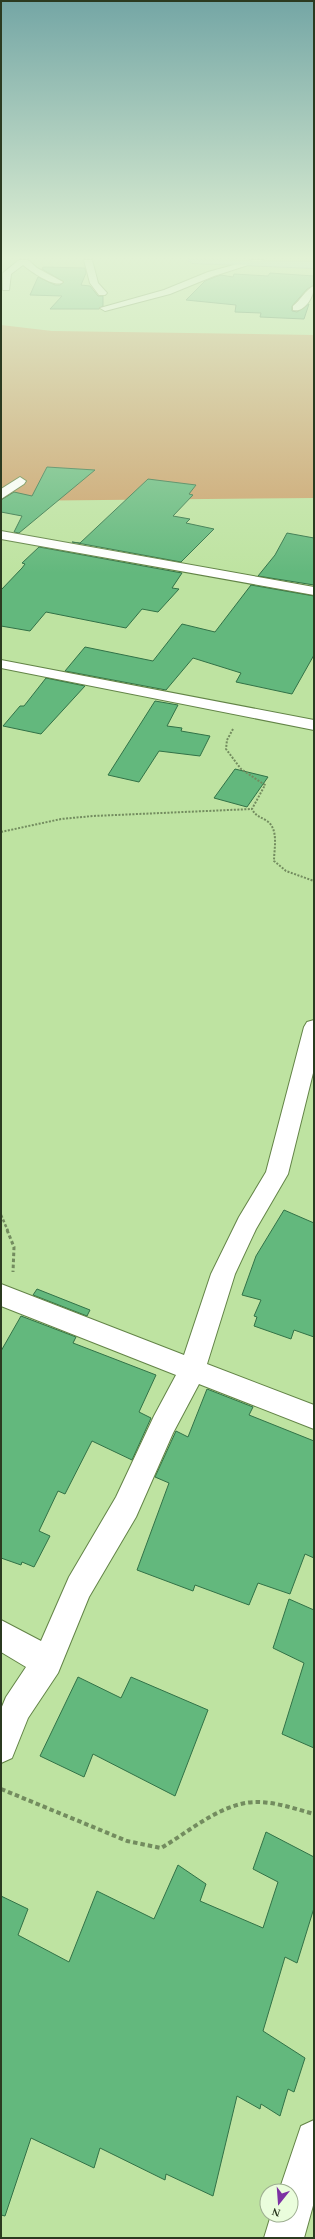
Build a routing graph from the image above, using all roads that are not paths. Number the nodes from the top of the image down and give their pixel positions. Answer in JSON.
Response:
{"nodes":[{"id":1,"x":20,"y":481,"type":"dead end"},
{"id":2,"x":1,"y":495,"type":"edge"},
{"id":3,"x":1,"y":535,"type":"edge"},
{"id":4,"x":314,"y":591,"type":"edge"},
{"id":5,"x":1,"y":664,"type":"edge"},
{"id":6,"x":310,"y":720,"type":"edge"},
{"id":7,"x":313,"y":1035,"type":"edge"},
{"id":8,"x":6,"y":1297,"type":"edge"},
{"id":9,"x":192,"y":1371,"type":"junction"},
{"id":10,"x":314,"y":1417,"type":"edge"},
{"id":11,"x":1,"y":1635,"type":"edge"},
{"id":12,"x":47,"y":1662,"type":"junction"},
{"id":13,"x":1,"y":1747,"type":"edge"},
{"id":14,"x":314,"y":2139,"type":"edge"},
{"id":15,"x":299,"y":2189,"type":"edge"},
{"id":16,"x":289,"y":2223,"type":"edge"},
{"id":17,"x":284,"y":2238,"type":"edge"}],
"edges":[{"from":1,"to":2,"type":"street"},
{"from":3,"to":4,"type":"street"},
{"from":5,"to":6,"type":"street"},
{"from":7,"to":9,"type":"street"},
{"from":8,"to":9,"type":"street"},
{"from":9,"to":10,"type":"street"},
{"from":9,"to":12,"type":"street"},
{"from":11,"to":12,"type":"street"},
{"from":12,"to":13,"type":"street"},
{"from":14,"to":15,"type":"street"},
{"from":16,"to":17,"type":"street"}]}
